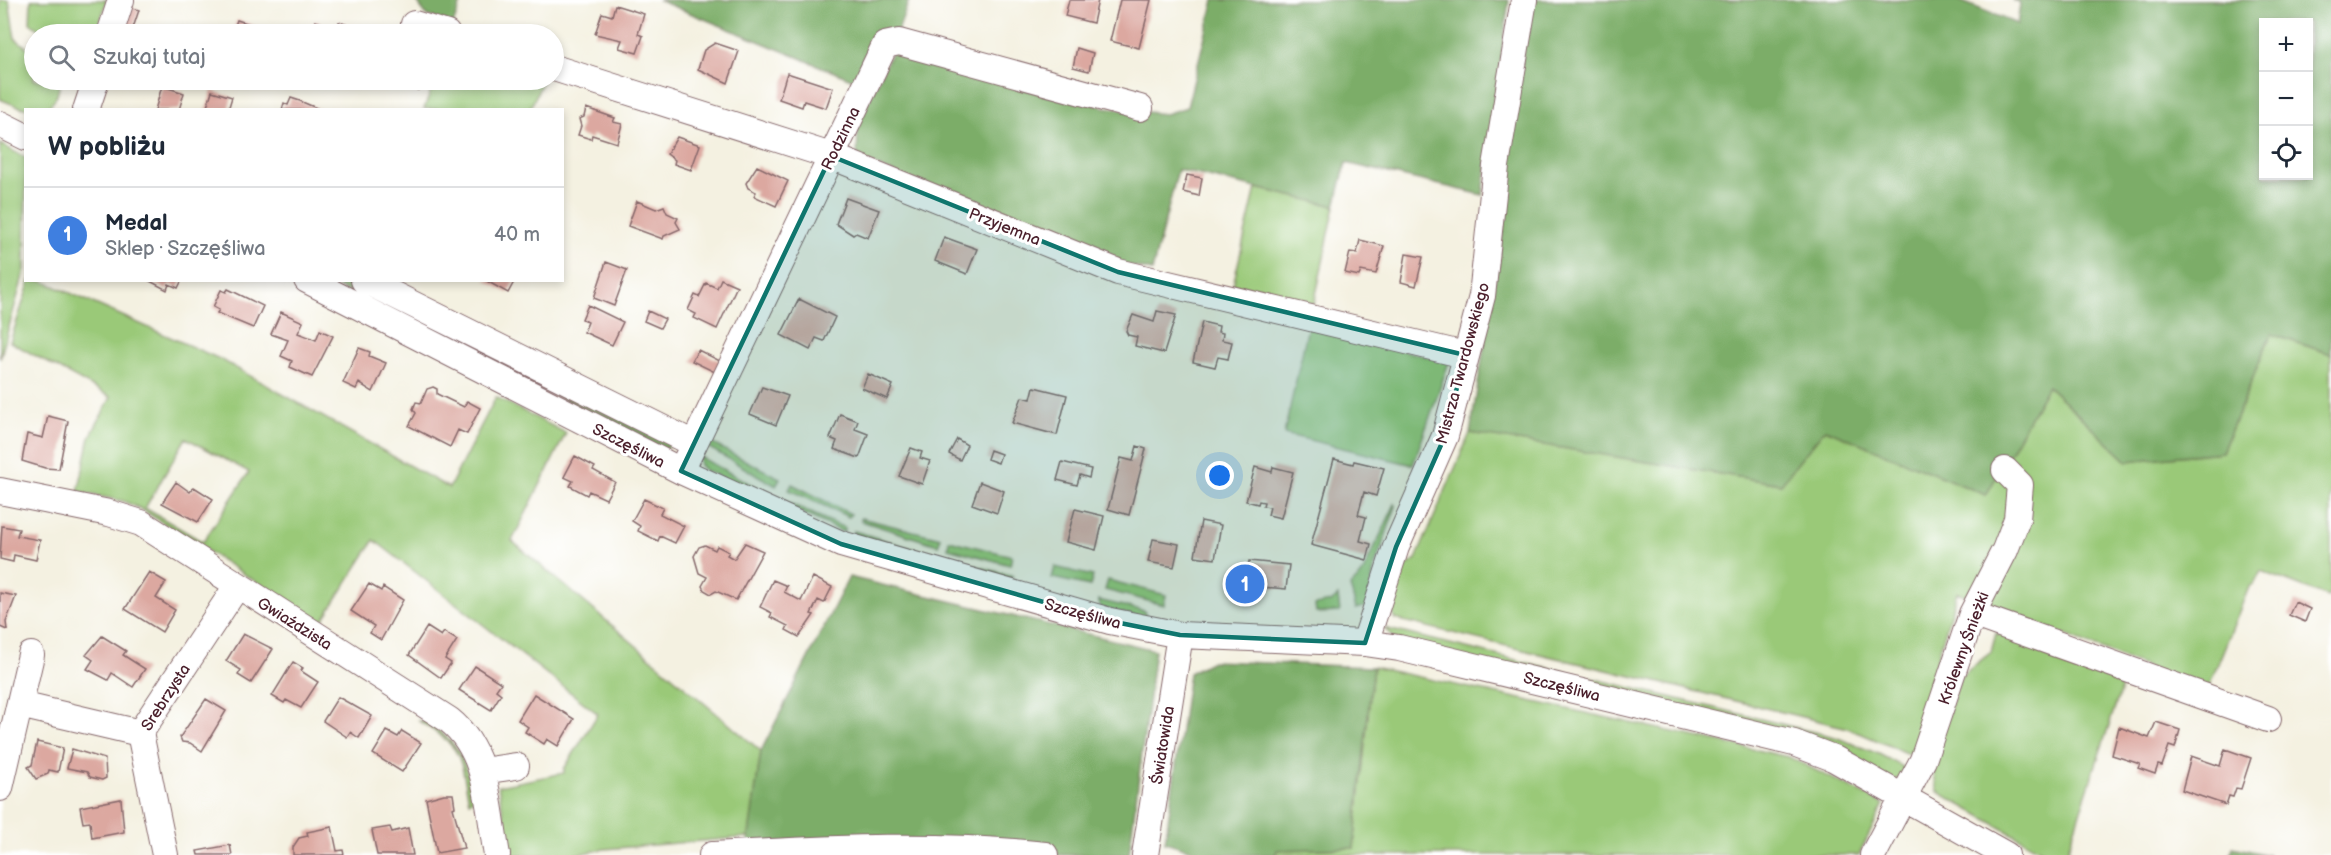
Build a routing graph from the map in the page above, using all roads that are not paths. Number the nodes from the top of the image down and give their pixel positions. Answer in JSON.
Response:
{"nodes":[{"id":1,"x":121,"y":0,"type":"edge"},
{"id":2,"x":1524,"y":0,"type":"edge"},
{"id":3,"x":113,"y":24,"type":"edge"},
{"id":4,"x":564,"y":71,"type":"edge"},
{"id":5,"x":93,"y":90,"type":"edge"},
{"id":6,"x":87,"y":108,"type":"edge"},
{"id":7,"x":1140,"y":108,"type":"dead end"},
{"id":8,"x":0,"y":124,"type":"edge"},
{"id":9,"x":24,"y":136,"type":"edge"},
{"id":10,"x":831,"y":156,"type":"junction"},
{"id":11,"x":311,"y":282,"type":"edge"},
{"id":12,"x":368,"y":282,"type":"edge"},
{"id":13,"x":1465,"y":355,"type":"junction"},
{"id":14,"x":694,"y":444,"type":"junction"},
{"id":15,"x":2005,"y":470,"type":"dead end"},
{"id":16,"x":681,"y":471,"type":"junction"},
{"id":17,"x":0,"y":491,"type":"edge"},
{"id":18,"x":237,"y":586,"type":"junction"},
{"id":19,"x":1972,"y":614,"type":"junction"},
{"id":20,"x":1180,"y":635,"type":"junction"},
{"id":21,"x":1365,"y":643,"type":"junction"},
{"id":22,"x":31,"y":655,"type":"dead end"},
{"id":23,"x":20,"y":705,"type":"junction"},
{"id":24,"x":2268,"y":719,"type":"dead end"},
{"id":25,"x":140,"y":733,"type":"junction"},
{"id":26,"x":516,"y":766,"type":"dead end"},
{"id":27,"x":482,"y":771,"type":"junction"},
{"id":28,"x":0,"y":788,"type":"edge"},
{"id":29,"x":1904,"y":797,"type":"junction"},
{"id":30,"x":165,"y":855,"type":"edge"},
{"id":31,"x":497,"y":855,"type":"edge"},
{"id":32,"x":712,"y":855,"type":"edge"},
{"id":33,"x":1045,"y":855,"type":"edge"},
{"id":34,"x":1145,"y":855,"type":"edge"},
{"id":35,"x":1873,"y":855,"type":"edge"},
{"id":36,"x":2006,"y":855,"type":"edge"}],
"edges":[{"from":1,"to":3,"type":"street"},
{"from":2,"to":13,"type":"street","name":"Mistrza Twardowskiego"},
{"from":4,"to":10,"type":"street","name":"Przyjemna"},
{"from":5,"to":6,"type":"street"},
{"from":7,"to":10,"type":"street","name":"Rodzinna"},
{"from":8,"to":9,"type":"street"},
{"from":10,"to":13,"type":"street","name":"Przyjemna"},
{"from":10,"to":14,"type":"street","name":"Rodzinna"},
{"from":11,"to":16,"type":"street","name":"Szczęśliwa"},
{"from":12,"to":14,"type":"street"},
{"from":13,"to":21,"type":"street","name":"Mistrza Twardowskiego"},
{"from":14,"to":16,"type":"street","name":"Rodzinna"},
{"from":15,"to":19,"type":"street","name":"Królewny Śnieżki"},
{"from":16,"to":20,"type":"street","name":"Szczęśliwa"},
{"from":17,"to":18,"type":"street","name":"Gwiaździsta"},
{"from":18,"to":25,"type":"street","name":"Srebrzysta"},
{"from":18,"to":27,"type":"street","name":"Gwiaździsta"},
{"from":19,"to":24,"type":"street"},
{"from":19,"to":29,"type":"street","name":"Królewny Śnieżki"},
{"from":20,"to":21,"type":"street","name":"Szczęśliwa"},
{"from":20,"to":34,"type":"street","name":"Światowida"},
{"from":21,"to":29,"type":"street","name":"Szczęśliwa"},
{"from":22,"to":23,"type":"street"},
{"from":23,"to":25,"type":"street"},
{"from":23,"to":28,"type":"street"},
{"from":25,"to":30,"type":"street","name":"Srebrzysta"},
{"from":26,"to":27,"type":"street"},
{"from":27,"to":31,"type":"street","name":"Gwiaździsta"},
{"from":29,"to":35,"type":"street"},
{"from":29,"to":36,"type":"street","name":"Szczęśliwa"},
{"from":32,"to":33,"type":"street"}]}
